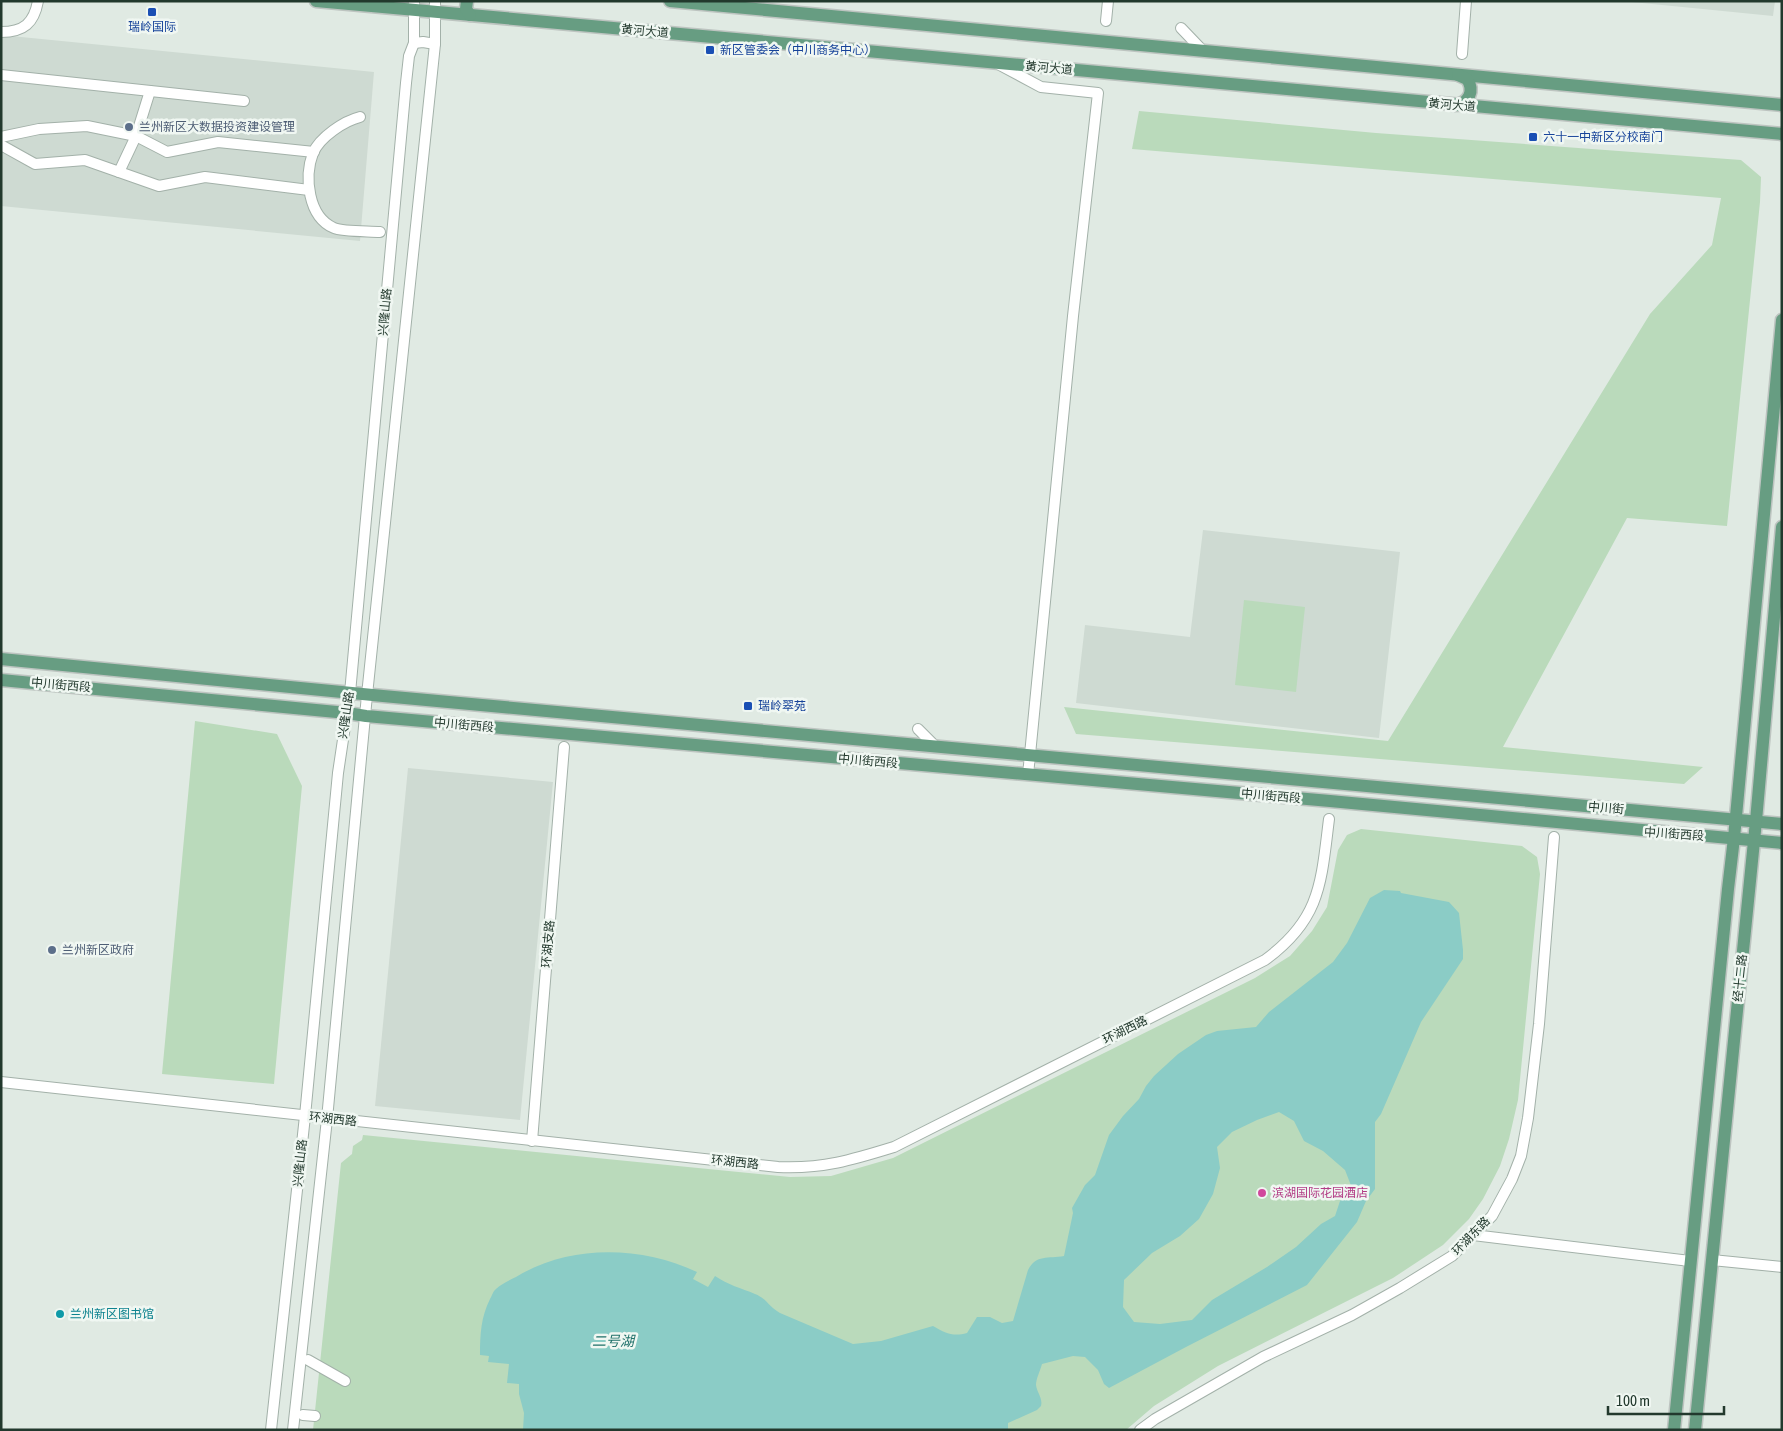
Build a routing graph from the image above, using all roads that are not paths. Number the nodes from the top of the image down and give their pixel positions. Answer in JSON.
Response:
{"nodes":[{"id":1,"x":38,"y":1,"type":"edge"},
{"id":2,"x":316,"y":1,"type":"edge"},
{"id":3,"x":467,"y":1,"type":"edge"},
{"id":4,"x":670,"y":1,"type":"edge"},
{"id":5,"x":1108,"y":1,"type":"edge"},
{"id":6,"x":1466,"y":1,"type":"edge"},
{"id":7,"x":383,"y":4,"type":"edge"},
{"id":8,"x":414,"y":6,"type":"edge"},
{"id":9,"x":435,"y":7,"type":"edge"},
{"id":10,"x":470,"y":16,"type":"junction"},
{"id":11,"x":1106,"y":21,"type":"dead end"},
{"id":12,"x":1180,"y":28,"type":"dead end"},
{"id":13,"x":1,"y":33,"type":"edge"},
{"id":14,"x":414,"y":43,"type":"junction"},
{"id":15,"x":435,"y":44,"type":"junction"},
{"id":16,"x":1203,"y":51,"type":"junction"},
{"id":17,"x":1462,"y":54,"type":"dead end"},
{"id":18,"x":998,"y":64,"type":"junction"},
{"id":19,"x":1458,"y":74,"type":"junction"},
{"id":20,"x":1,"y":75,"type":"edge"},
{"id":21,"x":150,"y":91,"type":"junction"},
{"id":22,"x":244,"y":101,"type":"dead end"},
{"id":23,"x":1454,"y":105,"type":"junction"},
{"id":24,"x":1782,"y":105,"type":"edge"},
{"id":25,"x":360,"y":117,"type":"dead end"},
{"id":26,"x":1782,"y":134,"type":"edge"},
{"id":27,"x":136,"y":136,"type":"junction"},
{"id":28,"x":1,"y":137,"type":"edge"},
{"id":29,"x":1,"y":145,"type":"edge"},
{"id":30,"x":314,"y":152,"type":"junction"},
{"id":31,"x":119,"y":172,"type":"junction"},
{"id":32,"x":309,"y":190,"type":"junction"},
{"id":33,"x":380,"y":232,"type":"dead end"},
{"id":34,"x":1782,"y":320,"type":"edge"},
{"id":35,"x":1782,"y":526,"type":"edge"},
{"id":36,"x":1,"y":659,"type":"edge"},
{"id":37,"x":1,"y":680,"type":"edge"},
{"id":38,"x":306,"y":689,"type":"junction"},
{"id":39,"x":350,"y":693,"type":"junction"},
{"id":40,"x":368,"y":695,"type":"junction"},
{"id":41,"x":304,"y":709,"type":"junction"},
{"id":42,"x":347,"y":713,"type":"junction"},
{"id":43,"x":366,"y":716,"type":"junction"},
{"id":44,"x":918,"y":729,"type":"dead end"},
{"id":45,"x":564,"y":747,"type":"dead end"},
{"id":46,"x":936,"y":747,"type":"junction"},
{"id":47,"x":1030,"y":755,"type":"junction"},
{"id":48,"x":1028,"y":775,"type":"junction"},
{"id":49,"x":1431,"y":792,"type":"joint"},
{"id":50,"x":1329,"y":819,"type":"dead end"},
{"id":51,"x":1735,"y":819,"type":"junction"},
{"id":52,"x":1756,"y":821,"type":"junction"},
{"id":53,"x":1782,"y":824,"type":"edge"},
{"id":54,"x":1554,"y":837,"type":"dead end"},
{"id":55,"x":1734,"y":838,"type":"junction"},
{"id":56,"x":1754,"y":841,"type":"junction"},
{"id":57,"x":1782,"y":843,"type":"edge"},
{"id":58,"x":1,"y":1082,"type":"edge"},
{"id":59,"x":305,"y":1116,"type":"junction"},
{"id":60,"x":327,"y":1119,"type":"junction"},
{"id":61,"x":532,"y":1140,"type":"junction"},
{"id":62,"x":1473,"y":1235,"type":"junction"},
{"id":63,"x":1712,"y":1260,"type":"junction"},
{"id":64,"x":1690,"y":1261,"type":"junction"},
{"id":65,"x":1782,"y":1267,"type":"edge"},
{"id":66,"x":308,"y":1360,"type":"dead end"},
{"id":67,"x":346,"y":1381,"type":"dead end"},
{"id":68,"x":303,"y":1415,"type":"dead end"},
{"id":69,"x":315,"y":1416,"type":"dead end"},
{"id":70,"x":271,"y":1430,"type":"edge"},
{"id":71,"x":293,"y":1430,"type":"edge"},
{"id":72,"x":1140,"y":1430,"type":"edge"},
{"id":73,"x":1674,"y":1430,"type":"edge"},
{"id":74,"x":1695,"y":1430,"type":"edge"}],
"edges":[{"from":1,"to":13,"type":"street"},
{"from":2,"to":7,"type":"main road","name":"黄河大道"},
{"from":3,"to":10,"type":"main road"},
{"from":4,"to":16,"type":"main road"},
{"from":5,"to":11,"type":"street"},
{"from":6,"to":17,"type":"street"},
{"from":7,"to":8,"type":"main road","name":"黄河大道"},
{"from":8,"to":9,"type":"main road","name":"黄河大道"},
{"from":8,"to":14,"type":"street","name":"兴隆山路"},
{"from":9,"to":10,"type":"main road","name":"黄河大道"},
{"from":9,"to":15,"type":"street","name":"兴隆山路"},
{"from":10,"to":18,"type":"main road","name":"黄河大道"},
{"from":12,"to":16,"type":"street"},
{"from":14,"to":15,"type":"street"},
{"from":14,"to":39,"type":"street","name":"兴隆山路"},
{"from":15,"to":40,"type":"street","name":"兴隆山路"},
{"from":16,"to":19,"type":"main road"},
{"from":18,"to":23,"type":"main road","name":"黄河大道"},
{"from":18,"to":47,"type":"street"},
{"from":19,"to":23,"type":"main road"},
{"from":19,"to":24,"type":"main road"},
{"from":20,"to":21,"type":"street"},
{"from":21,"to":22,"type":"street"},
{"from":21,"to":27,"type":"street"},
{"from":23,"to":26,"type":"main road","name":"黄河大道"},
{"from":25,"to":30,"type":"street"},
{"from":27,"to":28,"type":"street"},
{"from":27,"to":30,"type":"street"},
{"from":27,"to":31,"type":"street"},
{"from":29,"to":31,"type":"street"},
{"from":30,"to":32,"type":"street"},
{"from":31,"to":32,"type":"street"},
{"from":32,"to":33,"type":"street"},
{"from":34,"to":51,"type":"main road"},
{"from":35,"to":52,"type":"main road","name":"经十二路"},
{"from":36,"to":38,"type":"main road","name":"中川街西段"},
{"from":37,"to":41,"type":"main road","name":"中川街西段"},
{"from":38,"to":39,"type":"main road","name":"中川街西段"},
{"from":38,"to":41,"type":"main road"},
{"from":39,"to":40,"type":"main road","name":"中川街西段"},
{"from":39,"to":42,"type":"street","name":"兴隆山路"},
{"from":40,"to":43,"type":"street","name":"兴隆山路"},
{"from":40,"to":46,"type":"main road","name":"中川街西段"},
{"from":41,"to":42,"type":"main road","name":"中川街西段"},
{"from":42,"to":43,"type":"main road","name":"中川街西段"},
{"from":42,"to":59,"type":"street","name":"兴隆山路"},
{"from":43,"to":48,"type":"main road","name":"中川街西段"},
{"from":43,"to":60,"type":"street","name":"兴隆山路"},
{"from":44,"to":46,"type":"street"},
{"from":45,"to":61,"type":"street","name":"环湖支路"},
{"from":46,"to":47,"type":"main road","name":"中川街西段"},
{"from":47,"to":48,"type":"street"},
{"from":47,"to":49,"type":"main road","name":"中川街西段"},
{"from":48,"to":55,"type":"main road","name":"中川街西段"},
{"from":49,"to":51,"type":"main road","name":"中川街"},
{"from":50,"to":61,"type":"street","name":"环湖西路"},
{"from":51,"to":52,"type":"main road","name":"中川街"},
{"from":51,"to":55,"type":"main road"},
{"from":52,"to":53,"type":"main road","name":"中川街"},
{"from":52,"to":56,"type":"main road","name":"经十二路"},
{"from":54,"to":62,"type":"street","name":"环湖东路"},
{"from":55,"to":56,"type":"main road","name":"中川街西段"},
{"from":55,"to":64,"type":"main road"},
{"from":56,"to":57,"type":"main road"},
{"from":56,"to":63,"type":"main road","name":"经十二路"},
{"from":58,"to":59,"type":"street","name":"环湖西路"},
{"from":59,"to":60,"type":"street","name":"环湖西路"},
{"from":59,"to":70,"type":"street","name":"兴隆山路"},
{"from":60,"to":61,"type":"street","name":"环湖西路"},
{"from":60,"to":71,"type":"street","name":"兴隆山路"},
{"from":62,"to":64,"type":"street"},
{"from":62,"to":72,"type":"street","name":"环湖东路"},
{"from":63,"to":65,"type":"street"},
{"from":63,"to":74,"type":"main road","name":"经十二路"},
{"from":64,"to":73,"type":"main road"},
{"from":66,"to":67,"type":"street"},
{"from":68,"to":69,"type":"street"}]}
